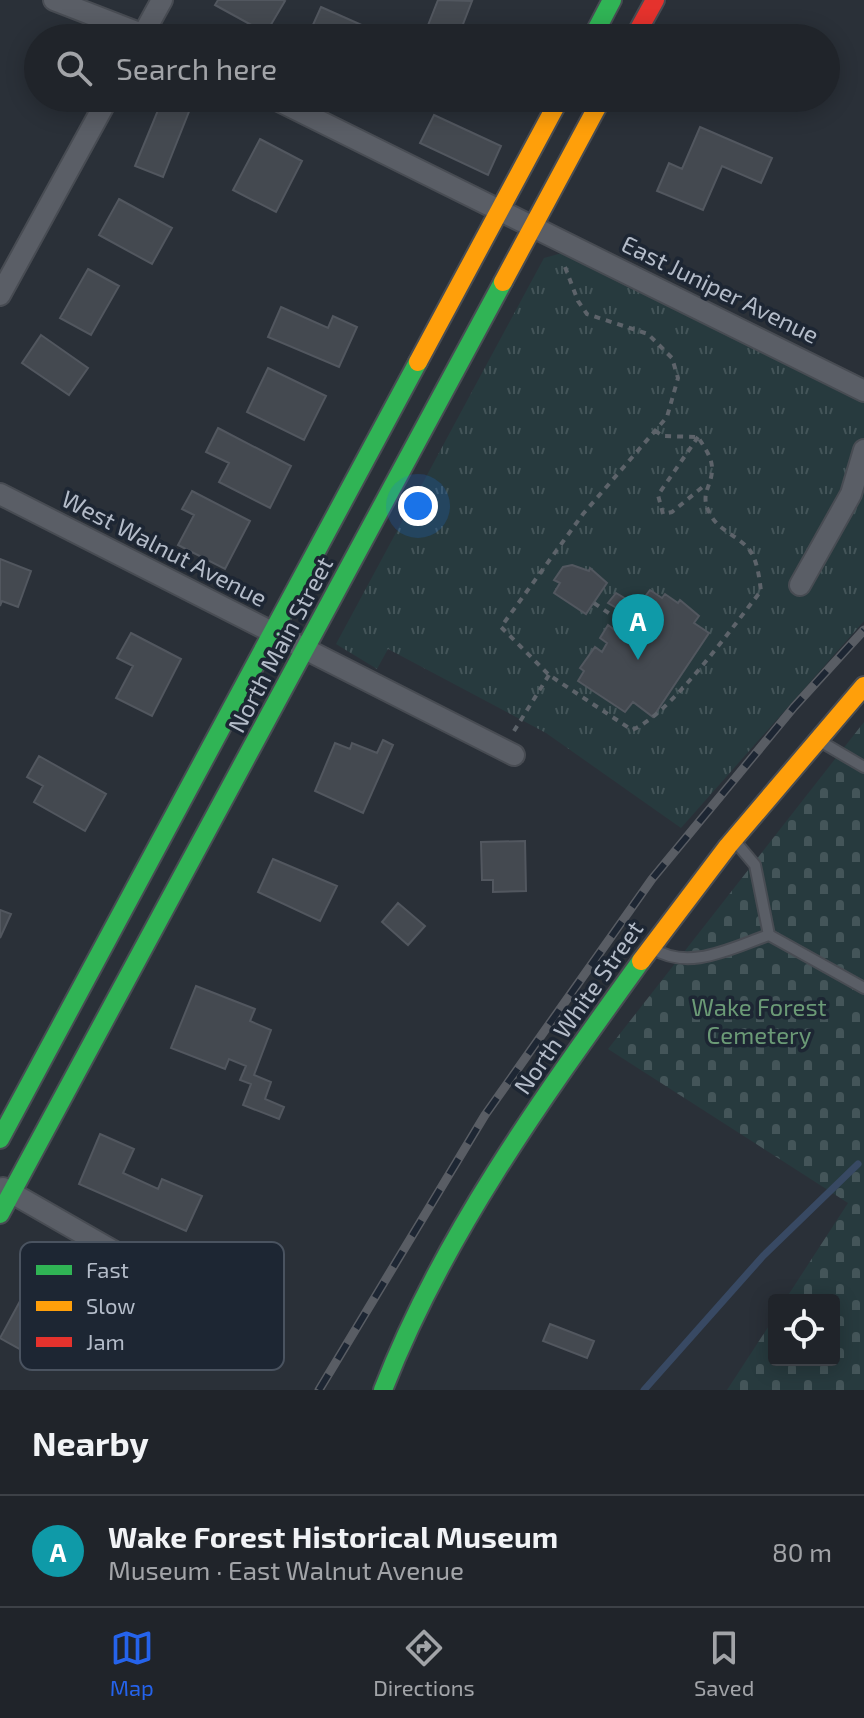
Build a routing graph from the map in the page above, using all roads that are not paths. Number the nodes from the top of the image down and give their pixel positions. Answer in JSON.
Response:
{"nodes":[{"id":1,"x":54,"y":0,"type":"edge"},
{"id":2,"x":162,"y":0,"type":"edge"},
{"id":3,"x":612,"y":0,"type":"edge"},
{"id":4,"x":655,"y":0,"type":"edge"},
{"id":5,"x":113,"y":24,"type":"edge"},
{"id":6,"x":151,"y":24,"type":"edge"},
{"id":7,"x":599,"y":24,"type":"edge"},
{"id":8,"x":642,"y":24,"type":"edge"},
{"id":9,"x":100,"y":112,"type":"edge"},
{"id":10,"x":302,"y":112,"type":"edge"},
{"id":11,"x":553,"y":112,"type":"edge"},
{"id":12,"x":596,"y":112,"type":"edge"},
{"id":13,"x":501,"y":210,"type":"junction"},
{"id":14,"x":543,"y":233,"type":"junction"},
{"id":15,"x":0,"y":295,"type":"edge"},
{"id":16,"x":864,"y":391,"type":"edge"},
{"id":17,"x":864,"y":450,"type":"edge"},
{"id":18,"x":0,"y":494,"type":"edge"},
{"id":19,"x":800,"y":585,"type":"dead end"},
{"id":20,"x":272,"y":633,"type":"junction"},
{"id":21,"x":305,"y":651,"type":"junction"},
{"id":22,"x":864,"y":686,"type":"edge"},
{"id":23,"x":818,"y":740,"type":"junction"},
{"id":24,"x":508,"y":752,"type":"road end"},
{"id":25,"x":864,"y":767,"type":"edge"},
{"id":26,"x":734,"y":840,"type":"junction"},
{"id":27,"x":769,"y":935,"type":"junction"},
{"id":28,"x":650,"y":947,"type":"junction"},
{"id":29,"x":864,"y":988,"type":"edge"},
{"id":30,"x":0,"y":1139,"type":"edge"},
{"id":31,"x":6,"y":1190,"type":"edge"},
{"id":32,"x":0,"y":1214,"type":"edge"},
{"id":33,"x":97,"y":1242,"type":"edge"},
{"id":34,"x":383,"y":1390,"type":"edge"}],
"edges":[{"from":1,"to":5,"type":"street"},
{"from":2,"to":6,"type":"street"},
{"from":3,"to":7,"type":"main road"},
{"from":4,"to":8,"type":"main road"},
{"from":9,"to":15,"type":"street"},
{"from":10,"to":13,"type":"street","name":"East Juniper Avenue"},
{"from":11,"to":13,"type":"main road","name":"North Main Street"},
{"from":12,"to":14,"type":"main road","name":"North Main Street"},
{"from":13,"to":14,"type":"street","name":"East Juniper Avenue"},
{"from":13,"to":20,"type":"main road","name":"North Main Street"},
{"from":14,"to":16,"type":"street","name":"East Juniper Avenue"},
{"from":14,"to":21,"type":"main road","name":"North Main Street"},
{"from":17,"to":19,"type":"street"},
{"from":18,"to":20,"type":"street","name":"West Walnut Avenue"},
{"from":20,"to":21,"type":"street","name":"West Walnut Avenue"},
{"from":20,"to":30,"type":"main road","name":"North Main Street"},
{"from":21,"to":24,"type":"street","name":"West Walnut Avenue"},
{"from":21,"to":31,"type":"main road","name":"North Main Street"},
{"from":22,"to":23,"type":"main road","name":"North White Street"},
{"from":23,"to":25,"type":"lane"},
{"from":23,"to":26,"type":"main road","name":"North White Street"},
{"from":26,"to":27,"type":"lane"},
{"from":26,"to":28,"type":"main road","name":"North White Street"},
{"from":27,"to":28,"type":"lane"},
{"from":27,"to":29,"type":"lane"},
{"from":28,"to":34,"type":"main road","name":"North White Street"},
{"from":31,"to":32,"type":"main road","name":"North Main Street"},
{"from":31,"to":33,"type":"street"}]}
